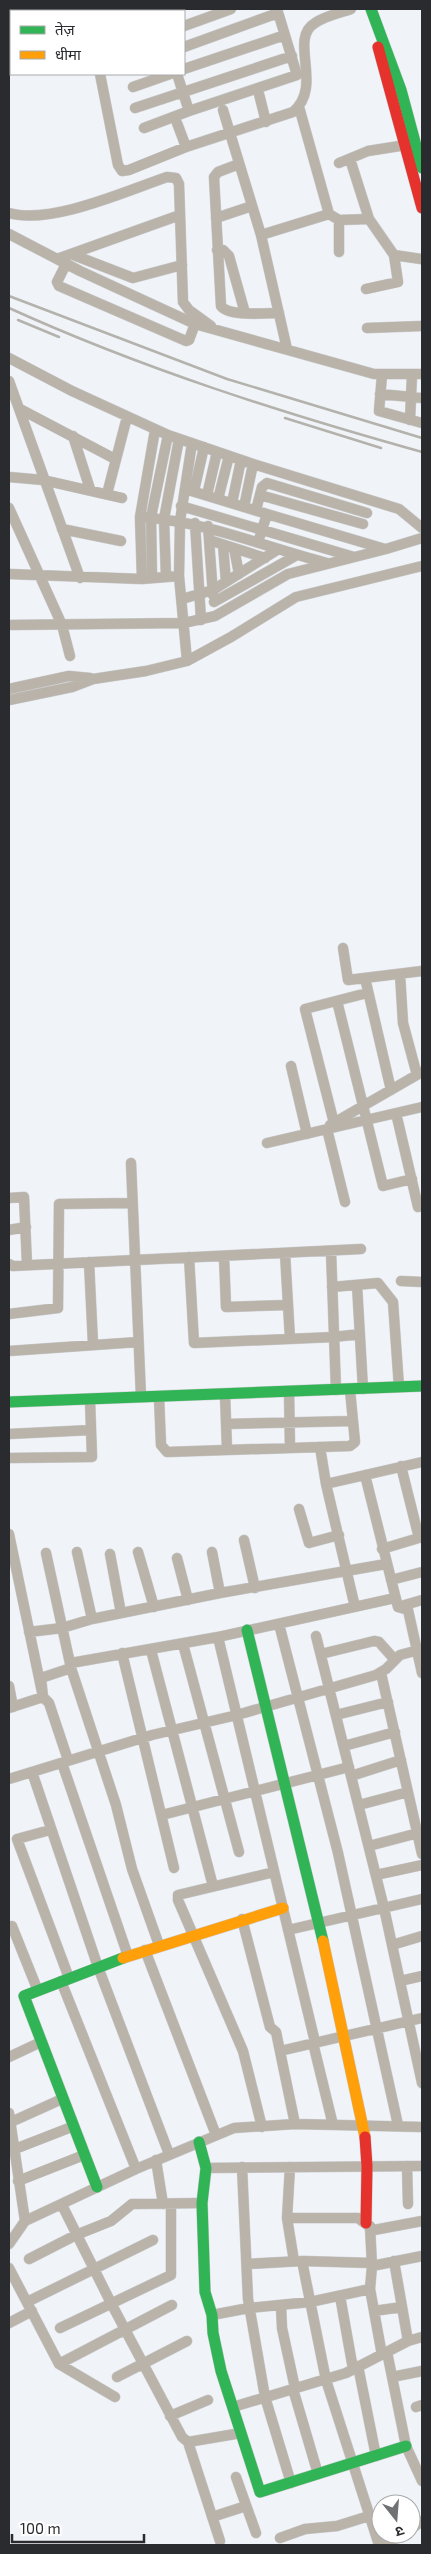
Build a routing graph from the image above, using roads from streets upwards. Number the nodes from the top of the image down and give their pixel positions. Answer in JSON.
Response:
{"nodes":[{"id":1,"x":231,"y":9,"type":"edge"},
{"id":2,"x":351,"y":9,"type":"edge"},
{"id":3,"x":371,"y":9,"type":"edge"},
{"id":4,"x":278,"y":11,"type":"edge"},
{"id":5,"x":185,"y":26,"type":"edge"},
{"id":6,"x":285,"y":35,"type":"junction"},
{"id":7,"x":382,"y":35,"type":"junction"},
{"id":8,"x":185,"y":47,"type":"edge"},
{"id":9,"x":292,"y":56,"type":"junction"},
{"id":10,"x":185,"y":69,"type":"edge"},
{"id":11,"x":100,"y":75,"type":"edge"},
{"id":12,"x":167,"y":75,"type":"edge"},
{"id":13,"x":177,"y":75,"type":"edge"},
{"id":14,"x":133,"y":86,"type":"dead end"},
{"id":15,"x":183,"y":91,"type":"junction"},
{"id":16,"x":259,"y":94,"type":"dead end"},
{"id":17,"x":299,"y":107,"type":"junction"},
{"id":18,"x":135,"y":108,"type":"dead end"},
{"id":19,"x":189,"y":110,"type":"junction"},
{"id":20,"x":223,"y":110,"type":"dead end"},
{"id":21,"x":419,"y":121,"type":"edge"},
{"id":22,"x":266,"y":122,"type":"junction"},
{"id":23,"x":177,"y":123,"type":"dead end"},
{"id":24,"x":144,"y":128,"type":"dead end"},
{"id":25,"x":230,"y":133,"type":"junction"},
{"id":26,"x":406,"y":145,"type":"junction"},
{"id":27,"x":186,"y":147,"type":"junction"},
{"id":28,"x":422,"y":147,"type":"edge"},
{"id":29,"x":350,"y":159,"type":"junction"},
{"id":30,"x":339,"y":163,"type":"dead end"},
{"id":31,"x":239,"y":164,"type":"junction"},
{"id":32,"x":422,"y":168,"type":"edge"},
{"id":33,"x":252,"y":206,"type":"junction"},
{"id":34,"x":422,"y":208,"type":"edge"},
{"id":35,"x":329,"y":214,"type":"junction"},
{"id":36,"x":180,"y":215,"type":"junction"},
{"id":37,"x":10,"y":216,"type":"edge"},
{"id":38,"x":216,"y":218,"type":"junction"},
{"id":39,"x":339,"y":220,"type":"junction"},
{"id":40,"x":369,"y":220,"type":"junction"},
{"id":41,"x":9,"y":234,"type":"edge"},
{"id":42,"x":261,"y":235,"type":"junction"},
{"id":43,"x":217,"y":250,"type":"junction"},
{"id":44,"x":339,"y":252,"type":"dead end"},
{"id":45,"x":71,"y":254,"type":"junction"},
{"id":46,"x":394,"y":255,"type":"junction"},
{"id":47,"x":421,"y":259,"type":"dead end"},
{"id":48,"x":61,"y":261,"type":"junction"},
{"id":49,"x":182,"y":265,"type":"junction"},
{"id":50,"x":366,"y":289,"type":"dead end"},
{"id":51,"x":245,"y":313,"type":"junction"},
{"id":52,"x":279,"y":313,"type":"junction"},
{"id":53,"x":195,"y":324,"type":"junction"},
{"id":54,"x":422,"y":326,"type":"edge"},
{"id":55,"x":367,"y":328,"type":"dead end"},
{"id":56,"x":214,"y":329,"type":"junction"},
{"id":57,"x":288,"y":349,"type":"junction"},
{"id":58,"x":9,"y":358,"type":"edge"},
{"id":59,"x":382,"y":375,"type":"junction"},
{"id":60,"x":417,"y":375,"type":"edge"},
{"id":61,"x":9,"y":381,"type":"edge"},
{"id":62,"x":380,"y":394,"type":"junction"},
{"id":63,"x":411,"y":397,"type":"junction"},
{"id":64,"x":422,"y":398,"type":"edge"},
{"id":65,"x":20,"y":409,"type":"junction"},
{"id":66,"x":127,"y":417,"type":"junction"},
{"id":67,"x":410,"y":420,"type":"junction"},
{"id":68,"x":422,"y":423,"type":"edge"},
{"id":69,"x":155,"y":430,"type":"junction"},
{"id":70,"x":168,"y":435,"type":"junction"},
{"id":71,"x":73,"y":436,"type":"junction"},
{"id":72,"x":179,"y":439,"type":"junction"},
{"id":73,"x":192,"y":443,"type":"junction"},
{"id":74,"x":204,"y":448,"type":"junction"},
{"id":75,"x":217,"y":452,"type":"junction"},
{"id":76,"x":229,"y":456,"type":"junction"},
{"id":77,"x":115,"y":458,"type":"junction"},
{"id":78,"x":241,"y":460,"type":"junction"},
{"id":79,"x":253,"y":464,"type":"junction"},
{"id":80,"x":9,"y":477,"type":"edge"},
{"id":81,"x":43,"y":480,"type":"junction"},
{"id":82,"x":320,"y":485,"type":"junction"},
{"id":83,"x":90,"y":489,"type":"junction"},
{"id":84,"x":190,"y":490,"type":"junction"},
{"id":85,"x":107,"y":494,"type":"junction"},
{"id":86,"x":260,"y":495,"type":"junction"},
{"id":87,"x":207,"y":496,"type":"junction"},
{"id":88,"x":122,"y":498,"type":"dead end"},
{"id":89,"x":317,"y":498,"type":"junction"},
{"id":90,"x":218,"y":499,"type":"junction"},
{"id":91,"x":371,"y":501,"type":"junction"},
{"id":92,"x":232,"y":503,"type":"junction"},
{"id":93,"x":181,"y":506,"type":"junction"},
{"id":94,"x":244,"y":506,"type":"junction"},
{"id":95,"x":9,"y":508,"type":"edge"},
{"id":96,"x":314,"y":510,"type":"junction"},
{"id":97,"x":261,"y":512,"type":"junction"},
{"id":98,"x":367,"y":512,"type":"junction"},
{"id":99,"x":140,"y":516,"type":"junction"},
{"id":100,"x":151,"y":517,"type":"junction"},
{"id":101,"x":164,"y":518,"type":"junction"},
{"id":102,"x":180,"y":521,"type":"junction"},
{"id":103,"x":195,"y":523,"type":"junction"},
{"id":104,"x":363,"y":524,"type":"junction"},
{"id":105,"x":208,"y":526,"type":"junction"},
{"id":106,"x":309,"y":526,"type":"junction"},
{"id":107,"x":422,"y":528,"type":"edge"},
{"id":108,"x":62,"y":530,"type":"junction"},
{"id":109,"x":261,"y":530,"type":"junction"},
{"id":110,"x":422,"y":538,"type":"edge"},
{"id":111,"x":209,"y":540,"type":"junction"},
{"id":112,"x":121,"y":541,"type":"dead end"},
{"id":113,"x":358,"y":541,"type":"junction"},
{"id":114,"x":258,"y":542,"type":"junction"},
{"id":115,"x":222,"y":545,"type":"junction"},
{"id":116,"x":234,"y":548,"type":"junction"},
{"id":117,"x":277,"y":550,"type":"junction"},
{"id":118,"x":386,"y":550,"type":"junction"},
{"id":119,"x":246,"y":552,"type":"junction"},
{"id":120,"x":297,"y":555,"type":"junction"},
{"id":121,"x":355,"y":557,"type":"junction"},
{"id":122,"x":265,"y":558,"type":"junction"},
{"id":123,"x":328,"y":564,"type":"junction"},
{"id":124,"x":422,"y":566,"type":"edge"},
{"id":125,"x":249,"y":568,"type":"junction"},
{"id":126,"x":9,"y":574,"type":"edge"},
{"id":127,"x":239,"y":574,"type":"junction"},
{"id":128,"x":39,"y":576,"type":"junction"},
{"id":129,"x":179,"y":576,"type":"junction"},
{"id":130,"x":166,"y":577,"type":"junction"},
{"id":131,"x":80,"y":578,"type":"junction"},
{"id":132,"x":147,"y":579,"type":"junction"},
{"id":133,"x":226,"y":582,"type":"junction"},
{"id":134,"x":212,"y":590,"type":"junction"},
{"id":135,"x":200,"y":593,"type":"junction"},
{"id":136,"x":182,"y":600,"type":"junction"},
{"id":137,"x":214,"y":602,"type":"junction"},
{"id":138,"x":215,"y":616,"type":"junction"},
{"id":139,"x":201,"y":620,"type":"junction"},
{"id":140,"x":184,"y":623,"type":"junction"},
{"id":141,"x":9,"y":625,"type":"edge"},
{"id":142,"x":62,"y":625,"type":"junction"},
{"id":143,"x":70,"y":656,"type":"dead end"},
{"id":144,"x":187,"y":661,"type":"junction"},
{"id":145,"x":93,"y":679,"type":"junction"},
{"id":146,"x":9,"y":688,"type":"edge"},
{"id":147,"x":9,"y":700,"type":"edge"},
{"id":148,"x":343,"y":948,"type":"dead end"},
{"id":149,"x":422,"y":973,"type":"edge"},
{"id":150,"x":400,"y":974,"type":"junction"},
{"id":151,"x":365,"y":978,"type":"junction"},
{"id":152,"x":367,"y":993,"type":"junction"},
{"id":153,"x":337,"y":1001,"type":"junction"},
{"id":154,"x":291,"y":1066,"type":"dead end"},
{"id":155,"x":420,"y":1074,"type":"edge"},
{"id":156,"x":391,"y":1090,"type":"junction"},
{"id":157,"x":364,"y":1105,"type":"junction"},
{"id":158,"x":422,"y":1107,"type":"edge"},
{"id":159,"x":396,"y":1113,"type":"junction"},
{"id":160,"x":367,"y":1120,"type":"junction"},
{"id":161,"x":329,"y":1127,"type":"junction"},
{"id":162,"x":307,"y":1134,"type":"junction"},
{"id":163,"x":267,"y":1143,"type":"dead end"},
{"id":164,"x":131,"y":1163,"type":"dead end"},
{"id":165,"x":412,"y":1179,"type":"junction"},
{"id":166,"x":9,"y":1198,"type":"edge"},
{"id":167,"x":345,"y":1202,"type":"dead end"},
{"id":168,"x":131,"y":1203,"type":"junction"},
{"id":169,"x":422,"y":1206,"type":"edge"},
{"id":170,"x":26,"y":1227,"type":"junction"},
{"id":171,"x":9,"y":1230,"type":"edge"},
{"id":172,"x":361,"y":1249,"type":"dead end"},
{"id":173,"x":331,"y":1250,"type":"junction"},
{"id":174,"x":285,"y":1253,"type":"junction"},
{"id":175,"x":224,"y":1256,"type":"junction"},
{"id":176,"x":189,"y":1257,"type":"junction"},
{"id":177,"x":134,"y":1260,"type":"junction"},
{"id":178,"x":89,"y":1262,"type":"junction"},
{"id":179,"x":9,"y":1264,"type":"edge"},
{"id":180,"x":60,"y":1264,"type":"junction"},
{"id":181,"x":27,"y":1265,"type":"junction"},
{"id":182,"x":402,"y":1281,"type":"dead end"},
{"id":183,"x":422,"y":1282,"type":"edge"},
{"id":184,"x":357,"y":1285,"type":"junction"},
{"id":185,"x":332,"y":1287,"type":"junction"},
{"id":186,"x":288,"y":1305,"type":"junction"},
{"id":187,"x":9,"y":1314,"type":"edge"},
{"id":188,"x":360,"y":1334,"type":"junction"},
{"id":189,"x":334,"y":1337,"type":"junction"},
{"id":190,"x":290,"y":1339,"type":"junction"},
{"id":191,"x":138,"y":1342,"type":"junction"},
{"id":192,"x":93,"y":1344,"type":"junction"},
{"id":193,"x":9,"y":1351,"type":"edge"},
{"id":194,"x":422,"y":1386,"type":"edge"},
{"id":195,"x":399,"y":1387,"type":"junction"},
{"id":196,"x":363,"y":1389,"type":"junction"},
{"id":197,"x":336,"y":1390,"type":"junction"},
{"id":198,"x":350,"y":1390,"type":"junction"},
{"id":199,"x":289,"y":1391,"type":"junction"},
{"id":200,"x":225,"y":1394,"type":"junction"},
{"id":201,"x":141,"y":1397,"type":"junction"},
{"id":202,"x":159,"y":1397,"type":"junction"},
{"id":203,"x":90,"y":1400,"type":"junction"},
{"id":204,"x":9,"y":1402,"type":"edge"},
{"id":205,"x":353,"y":1421,"type":"junction"},
{"id":206,"x":289,"y":1423,"type":"junction"},
{"id":207,"x":226,"y":1424,"type":"junction"},
{"id":208,"x":91,"y":1430,"type":"junction"},
{"id":209,"x":9,"y":1434,"type":"edge"},
{"id":210,"x":320,"y":1447,"type":"junction"},
{"id":211,"x":290,"y":1448,"type":"junction"},
{"id":212,"x":227,"y":1450,"type":"junction"},
{"id":213,"x":9,"y":1458,"type":"edge"},
{"id":214,"x":422,"y":1462,"type":"edge"},
{"id":215,"x":402,"y":1466,"type":"junction"},
{"id":216,"x":365,"y":1475,"type":"junction"},
{"id":217,"x":326,"y":1484,"type":"junction"},
{"id":218,"x":299,"y":1509,"type":"dead end"},
{"id":219,"x":9,"y":1534,"type":"edge"},
{"id":220,"x":339,"y":1535,"type":"junction"},
{"id":221,"x":421,"y":1537,"type":"edge"},
{"id":222,"x":244,"y":1540,"type":"dead end"},
{"id":223,"x":382,"y":1549,"type":"junction"},
{"id":224,"x":11,"y":1550,"type":"edge"},
{"id":225,"x":77,"y":1552,"type":"dead end"},
{"id":226,"x":138,"y":1552,"type":"dead end"},
{"id":227,"x":212,"y":1552,"type":"dead end"},
{"id":228,"x":46,"y":1553,"type":"dead end"},
{"id":229,"x":110,"y":1554,"type":"dead end"},
{"id":230,"x":176,"y":1558,"type":"dead end"},
{"id":231,"x":386,"y":1564,"type":"junction"},
{"id":232,"x":347,"y":1572,"type":"junction"},
{"id":233,"x":422,"y":1572,"type":"edge"},
{"id":234,"x":391,"y":1580,"type":"junction"},
{"id":235,"x":255,"y":1588,"type":"junction"},
{"id":236,"x":220,"y":1593,"type":"junction"},
{"id":237,"x":188,"y":1600,"type":"junction"},
{"id":238,"x":422,"y":1600,"type":"edge"},
{"id":239,"x":397,"y":1602,"type":"junction"},
{"id":240,"x":154,"y":1607,"type":"junction"},
{"id":241,"x":355,"y":1607,"type":"junction"},
{"id":242,"x":121,"y":1614,"type":"junction"},
{"id":243,"x":92,"y":1619,"type":"junction"},
{"id":244,"x":279,"y":1624,"type":"junction"},
{"id":245,"x":62,"y":1628,"type":"junction"},
{"id":246,"x":247,"y":1630,"type":"junction"},
{"id":247,"x":29,"y":1632,"type":"junction"},
{"id":248,"x":316,"y":1636,"type":"dead end"},
{"id":249,"x":218,"y":1637,"type":"junction"},
{"id":250,"x":184,"y":1644,"type":"junction"},
{"id":251,"x":151,"y":1650,"type":"junction"},
{"id":252,"x":420,"y":1650,"type":"edge"},
{"id":253,"x":122,"y":1653,"type":"junction"},
{"id":254,"x":321,"y":1654,"type":"junction"},
{"id":255,"x":395,"y":1660,"type":"junction"},
{"id":256,"x":71,"y":1666,"type":"junction"},
{"id":257,"x":381,"y":1673,"type":"junction"},
{"id":258,"x":422,"y":1673,"type":"edge"},
{"id":259,"x":9,"y":1688,"type":"edge"},
{"id":260,"x":329,"y":1688,"type":"junction"},
{"id":261,"x":299,"y":1696,"type":"junction"},
{"id":262,"x":43,"y":1697,"type":"junction"},
{"id":263,"x":388,"y":1702,"type":"junction"},
{"id":264,"x":267,"y":1706,"type":"junction"},
{"id":265,"x":11,"y":1707,"type":"edge"},
{"id":266,"x":237,"y":1715,"type":"junction"},
{"id":267,"x":336,"y":1715,"type":"junction"},
{"id":268,"x":205,"y":1723,"type":"junction"},
{"id":269,"x":173,"y":1730,"type":"junction"},
{"id":270,"x":395,"y":1732,"type":"junction"},
{"id":271,"x":142,"y":1738,"type":"junction"},
{"id":272,"x":344,"y":1746,"type":"junction"},
{"id":273,"x":98,"y":1750,"type":"junction"},
{"id":274,"x":401,"y":1760,"type":"junction"},
{"id":275,"x":65,"y":1762,"type":"junction"},
{"id":276,"x":350,"y":1771,"type":"junction"},
{"id":277,"x":32,"y":1772,"type":"junction"},
{"id":278,"x":318,"y":1775,"type":"junction"},
{"id":279,"x":9,"y":1779,"type":"edge"},
{"id":280,"x":286,"y":1783,"type":"junction"},
{"id":281,"x":255,"y":1791,"type":"junction"},
{"id":282,"x":408,"y":1792,"type":"junction"},
{"id":283,"x":224,"y":1799,"type":"junction"},
{"id":284,"x":359,"y":1805,"type":"junction"},
{"id":285,"x":193,"y":1807,"type":"junction"},
{"id":286,"x":162,"y":1815,"type":"junction"},
{"id":287,"x":50,"y":1830,"type":"junction"},
{"id":288,"x":418,"y":1833,"type":"junction"},
{"id":289,"x":369,"y":1846,"type":"junction"},
{"id":290,"x":239,"y":1852,"type":"dead end"},
{"id":291,"x":422,"y":1854,"type":"edge"},
{"id":292,"x":422,"y":1866,"type":"edge"},
{"id":293,"x":174,"y":1868,"type":"dead end"},
{"id":294,"x":274,"y":1872,"type":"junction"},
{"id":295,"x":376,"y":1875,"type":"junction"},
{"id":296,"x":213,"y":1886,"type":"junction"},
{"id":297,"x":422,"y":1899,"type":"edge"},
{"id":298,"x":283,"y":1908,"type":"junction"},
{"id":299,"x":384,"y":1908,"type":"junction"},
{"id":300,"x":351,"y":1915,"type":"junction"},
{"id":301,"x":242,"y":1919,"type":"junction"},
{"id":302,"x":320,"y":1922,"type":"junction"},
{"id":303,"x":12,"y":1926,"type":"dead end"},
{"id":304,"x":288,"y":1930,"type":"junction"},
{"id":305,"x":191,"y":1934,"type":"junction"},
{"id":306,"x":422,"y":1936,"type":"edge"},
{"id":307,"x":159,"y":1945,"type":"junction"},
{"id":308,"x":392,"y":1945,"type":"junction"},
{"id":309,"x":145,"y":1950,"type":"junction"},
{"id":310,"x":128,"y":1956,"type":"junction"},
{"id":311,"x":98,"y":1967,"type":"junction"},
{"id":312,"x":422,"y":1976,"type":"edge"},
{"id":313,"x":65,"y":1979,"type":"junction"},
{"id":314,"x":400,"y":1981,"type":"junction"},
{"id":315,"x":38,"y":1991,"type":"junction"},
{"id":316,"x":422,"y":2018,"type":"edge"},
{"id":317,"x":409,"y":2021,"type":"junction"},
{"id":318,"x":378,"y":2028,"type":"junction"},
{"id":319,"x":345,"y":2035,"type":"junction"},
{"id":320,"x":41,"y":2042,"type":"junction"},
{"id":321,"x":314,"y":2042,"type":"junction"},
{"id":322,"x":419,"y":2050,"type":"edge"},
{"id":323,"x":280,"y":2051,"type":"junction"},
{"id":324,"x":9,"y":2057,"type":"edge"},
{"id":325,"x":422,"y":2081,"type":"edge"},
{"id":326,"x":62,"y":2099,"type":"junction"},
{"id":327,"x":10,"y":2118,"type":"edge"},
{"id":328,"x":295,"y":2124,"type":"junction"},
{"id":329,"x":333,"y":2125,"type":"junction"},
{"id":330,"x":398,"y":2125,"type":"junction"},
{"id":331,"x":74,"y":2126,"type":"junction"},
{"id":332,"x":262,"y":2127,"type":"junction"},
{"id":333,"x":364,"y":2127,"type":"junction"},
{"id":334,"x":422,"y":2127,"type":"edge"},
{"id":335,"x":216,"y":2135,"type":"junction"},
{"id":336,"x":11,"y":2136,"type":"edge"},
{"id":337,"x":199,"y":2142,"type":"junction"},
{"id":338,"x":15,"y":2149,"type":"junction"},
{"id":339,"x":169,"y":2154,"type":"junction"},
{"id":340,"x":84,"y":2155,"type":"junction"},
{"id":341,"x":156,"y":2160,"type":"junction"},
{"id":342,"x":367,"y":2166,"type":"junction"},
{"id":343,"x":407,"y":2166,"type":"junction"},
{"id":344,"x":422,"y":2166,"type":"edge"},
{"id":345,"x":242,"y":2167,"type":"junction"},
{"id":346,"x":290,"y":2167,"type":"junction"},
{"id":347,"x":206,"y":2168,"type":"junction"},
{"id":348,"x":136,"y":2169,"type":"junction"},
{"id":349,"x":18,"y":2181,"type":"junction"},
{"id":350,"x":98,"y":2187,"type":"junction"},
{"id":351,"x":62,"y":2204,"type":"junction"},
{"id":352,"x":167,"y":2204,"type":"junction"},
{"id":353,"x":202,"y":2204,"type":"junction"},
{"id":354,"x":408,"y":2204,"type":"dead end"},
{"id":355,"x":287,"y":2218,"type":"junction"},
{"id":356,"x":25,"y":2221,"type":"junction"},
{"id":357,"x":422,"y":2221,"type":"edge"},
{"id":358,"x":368,"y":2225,"type":"junction"},
{"id":359,"x":76,"y":2235,"type":"junction"},
{"id":360,"x":153,"y":2240,"type":"dead end"},
{"id":361,"x":9,"y":2244,"type":"edge"},
{"id":362,"x":422,"y":2256,"type":"edge"},
{"id":363,"x":29,"y":2259,"type":"dead end"},
{"id":364,"x":298,"y":2261,"type":"junction"},
{"id":365,"x":394,"y":2261,"type":"junction"},
{"id":366,"x":247,"y":2264,"type":"junction"},
{"id":367,"x":372,"y":2265,"type":"junction"},
{"id":368,"x":9,"y":2268,"type":"edge"},
{"id":369,"x":94,"y":2269,"type":"junction"},
{"id":370,"x":370,"y":2290,"type":"junction"},
{"id":371,"x":340,"y":2296,"type":"junction"},
{"id":372,"x":27,"y":2302,"type":"junction"},
{"id":373,"x":310,"y":2302,"type":"junction"},
{"id":374,"x":111,"y":2303,"type":"junction"},
{"id":375,"x":172,"y":2304,"type":"dead end"},
{"id":376,"x":281,"y":2306,"type":"junction"},
{"id":377,"x":402,"y":2307,"type":"junction"},
{"id":378,"x":249,"y":2308,"type":"junction"},
{"id":379,"x":32,"y":2311,"type":"junction"},
{"id":380,"x":374,"y":2311,"type":"junction"},
{"id":381,"x":212,"y":2315,"type":"junction"},
{"id":382,"x":9,"y":2323,"type":"edge"},
{"id":383,"x":60,"y":2328,"type":"dead end"},
{"id":384,"x":125,"y":2330,"type":"junction"},
{"id":385,"x":422,"y":2337,"type":"edge"},
{"id":386,"x":408,"y":2340,"type":"junction"},
{"id":387,"x":187,"y":2341,"type":"dead end"},
{"id":388,"x":385,"y":2354,"type":"junction"},
{"id":389,"x":143,"y":2363,"type":"junction"},
{"id":390,"x":59,"y":2364,"type":"junction"},
{"id":391,"x":356,"y":2367,"type":"junction"},
{"id":392,"x":422,"y":2371,"type":"edge"},
{"id":393,"x":117,"y":2377,"type":"dead end"},
{"id":394,"x":392,"y":2377,"type":"junction"},
{"id":395,"x":326,"y":2380,"type":"junction"},
{"id":396,"x":294,"y":2389,"type":"junction"},
{"id":397,"x":115,"y":2397,"type":"dead end"},
{"id":398,"x":265,"y":2397,"type":"junction"},
{"id":399,"x":208,"y":2400,"type":"dead end"},
{"id":400,"x":233,"y":2407,"type":"junction"},
{"id":401,"x":170,"y":2416,"type":"junction"},
{"id":402,"x":241,"y":2433,"type":"junction"},
{"id":403,"x":188,"y":2442,"type":"junction"},
{"id":404,"x":406,"y":2446,"type":"junction"},
{"id":405,"x":376,"y":2456,"type":"junction"},
{"id":406,"x":352,"y":2463,"type":"junction"},
{"id":407,"x":318,"y":2474,"type":"junction"},
{"id":408,"x":236,"y":2477,"type":"dead end"},
{"id":409,"x":422,"y":2481,"type":"edge"},
{"id":410,"x":291,"y":2483,"type":"junction"},
{"id":411,"x":246,"y":2506,"type":"junction"},
{"id":412,"x":369,"y":2516,"type":"junction"},
{"id":413,"x":212,"y":2517,"type":"junction"},
{"id":414,"x":256,"y":2533,"type":"dead end"},
{"id":415,"x":280,"y":2538,"type":"dead end"},
{"id":416,"x":220,"y":2541,"type":"dead end"},
{"id":417,"x":379,"y":2545,"type":"edge"}],
"edges":[{"from":1,"to":5,"type":"street"},
{"from":2,"to":17,"type":"street"},
{"from":3,"to":7,"type":"street"},
{"from":4,"to":6,"type":"street"},
{"from":4,"to":8,"type":"street"},
{"from":6,"to":9,"type":"street"},
{"from":6,"to":10,"type":"street"},
{"from":7,"to":21,"type":"street"},
{"from":7,"to":26,"type":"street"},
{"from":7,"to":32,"type":"street"},
{"from":9,"to":15,"type":"street"},
{"from":9,"to":19,"type":"street"},
{"from":11,"to":27,"type":"street"},
{"from":12,"to":14,"type":"street"},
{"from":13,"to":15,"type":"street"},
{"from":15,"to":18,"type":"street"},
{"from":15,"to":19,"type":"street"},
{"from":16,"to":22,"type":"street"},
{"from":17,"to":22,"type":"street"},
{"from":17,"to":35,"type":"street"},
{"from":19,"to":24,"type":"street"},
{"from":20,"to":25,"type":"street"},
{"from":21,"to":28,"type":"street"},
{"from":22,"to":25,"type":"street"},
{"from":23,"to":27,"type":"street"},
{"from":25,"to":27,"type":"street"},
{"from":25,"to":31,"type":"street"},
{"from":26,"to":29,"type":"street"},
{"from":26,"to":34,"type":"street"},
{"from":29,"to":30,"type":"street"},
{"from":29,"to":40,"type":"street"},
{"from":31,"to":33,"type":"street"},
{"from":31,"to":38,"type":"street"},
{"from":33,"to":38,"type":"street"},
{"from":33,"to":42,"type":"street"},
{"from":35,"to":39,"type":"street"},
{"from":35,"to":42,"type":"street"},
{"from":36,"to":37,"type":"street"},
{"from":36,"to":45,"type":"street"},
{"from":36,"to":49,"type":"street"},
{"from":38,"to":43,"type":"street"},
{"from":39,"to":40,"type":"street"},
{"from":39,"to":44,"type":"street"},
{"from":40,"to":46,"type":"street"},
{"from":41,"to":48,"type":"street"},
{"from":42,"to":52,"type":"street"},
{"from":43,"to":51,"type":"street"},
{"from":43,"to":51,"type":"street"},
{"from":45,"to":48,"type":"street"},
{"from":45,"to":49,"type":"street"},
{"from":46,"to":47,"type":"street"},
{"from":46,"to":50,"type":"street"},
{"from":48,"to":53,"type":"street"},
{"from":48,"to":53,"type":"street"},
{"from":49,"to":56,"type":"street"},
{"from":51,"to":52,"type":"street"},
{"from":52,"to":57,"type":"street"},
{"from":53,"to":56,"type":"street"},
{"from":54,"to":55,"type":"street"},
{"from":56,"to":57,"type":"street"},
{"from":57,"to":59,"type":"street"},
{"from":58,"to":66,"type":"street"},
{"from":59,"to":60,"type":"street"},
{"from":59,"to":62,"type":"street"},
{"from":60,"to":63,"type":"street"},
{"from":61,"to":65,"type":"street"},
{"from":62,"to":63,"type":"street"},
{"from":62,"to":67,"type":"street"},
{"from":63,"to":64,"type":"street"},
{"from":63,"to":67,"type":"street"},
{"from":65,"to":71,"type":"street"},
{"from":65,"to":81,"type":"street"},
{"from":66,"to":69,"type":"street"},
{"from":66,"to":77,"type":"street"},
{"from":67,"to":68,"type":"street"},
{"from":69,"to":70,"type":"street"},
{"from":69,"to":99,"type":"street"},
{"from":70,"to":72,"type":"street"},
{"from":70,"to":100,"type":"street"},
{"from":71,"to":77,"type":"street"},
{"from":71,"to":83,"type":"street"},
{"from":72,"to":73,"type":"street"},
{"from":72,"to":101,"type":"street"},
{"from":73,"to":74,"type":"street"},
{"from":73,"to":84,"type":"street"},
{"from":74,"to":75,"type":"street"},
{"from":74,"to":84,"type":"street"},
{"from":75,"to":76,"type":"street"},
{"from":75,"to":87,"type":"street"},
{"from":76,"to":78,"type":"street"},
{"from":76,"to":90,"type":"street"},
{"from":77,"to":85,"type":"street"},
{"from":78,"to":79,"type":"street"},
{"from":78,"to":92,"type":"street"},
{"from":79,"to":82,"type":"street"},
{"from":79,"to":94,"type":"street"},
{"from":80,"to":81,"type":"street"},
{"from":81,"to":83,"type":"street"},
{"from":81,"to":108,"type":"street"},
{"from":82,"to":89,"type":"street"},
{"from":82,"to":91,"type":"street"},
{"from":83,"to":85,"type":"street"},
{"from":84,"to":87,"type":"street"},
{"from":84,"to":93,"type":"street"},
{"from":85,"to":88,"type":"street"},
{"from":86,"to":89,"type":"street"},
{"from":86,"to":96,"type":"street"},
{"from":86,"to":97,"type":"street"},
{"from":87,"to":90,"type":"street"},
{"from":89,"to":96,"type":"street"},
{"from":89,"to":98,"type":"street"},
{"from":90,"to":92,"type":"street"},
{"from":91,"to":98,"type":"street"},
{"from":91,"to":107,"type":"street"},
{"from":92,"to":94,"type":"street"},
{"from":93,"to":102,"type":"street"},
{"from":93,"to":109,"type":"street"},
{"from":94,"to":97,"type":"street"},
{"from":95,"to":128,"type":"street"},
{"from":96,"to":104,"type":"street"},
{"from":96,"to":106,"type":"street"},
{"from":97,"to":106,"type":"street"},
{"from":97,"to":109,"type":"street"},
{"from":98,"to":104,"type":"street"},
{"from":99,"to":100,"type":"street"},
{"from":99,"to":132,"type":"street"},
{"from":100,"to":101,"type":"street"},
{"from":100,"to":132,"type":"street"},
{"from":101,"to":102,"type":"street"},
{"from":101,"to":130,"type":"street"},
{"from":102,"to":103,"type":"street"},
{"from":102,"to":129,"type":"street"},
{"from":103,"to":105,"type":"street"},
{"from":103,"to":135,"type":"street"},
{"from":104,"to":113,"type":"street"},
{"from":105,"to":111,"type":"street"},
{"from":105,"to":114,"type":"street"},
{"from":106,"to":113,"type":"street"},
{"from":108,"to":112,"type":"street"},
{"from":108,"to":131,"type":"street"},
{"from":109,"to":114,"type":"street"},
{"from":109,"to":121,"type":"street"},
{"from":110,"to":118,"type":"street"},
{"from":111,"to":115,"type":"street"},
{"from":111,"to":134,"type":"street"},
{"from":113,"to":118,"type":"street"},
{"from":114,"to":117,"type":"street"},
{"from":115,"to":116,"type":"street"},
{"from":115,"to":133,"type":"street"},
{"from":116,"to":119,"type":"street"},
{"from":116,"to":127,"type":"street"},
{"from":117,"to":120,"type":"street"},
{"from":117,"to":122,"type":"street"},
{"from":118,"to":121,"type":"street"},
{"from":119,"to":122,"type":"street"},
{"from":119,"to":125,"type":"street"},
{"from":120,"to":123,"type":"street"},
{"from":120,"to":137,"type":"street"},
{"from":121,"to":123,"type":"street"},
{"from":122,"to":125,"type":"street"},
{"from":123,"to":138,"type":"street"},
{"from":124,"to":144,"type":"street"},
{"from":125,"to":127,"type":"street"},
{"from":126,"to":128,"type":"street"},
{"from":127,"to":133,"type":"street"},
{"from":128,"to":131,"type":"street"},
{"from":128,"to":142,"type":"street"},
{"from":129,"to":130,"type":"street"},
{"from":129,"to":136,"type":"street"},
{"from":130,"to":132,"type":"street"},
{"from":131,"to":132,"type":"street"},
{"from":133,"to":134,"type":"street"},
{"from":134,"to":135,"type":"street"},
{"from":134,"to":137,"type":"street"},
{"from":135,"to":136,"type":"street"},
{"from":135,"to":139,"type":"street"},
{"from":136,"to":140,"type":"street"},
{"from":137,"to":138,"type":"street"},
{"from":138,"to":139,"type":"street"},
{"from":139,"to":140,"type":"street"},
{"from":140,"to":142,"type":"street"},
{"from":140,"to":144,"type":"street"},
{"from":141,"to":142,"type":"street"},
{"from":142,"to":143,"type":"street"},
{"from":144,"to":145,"type":"street"},
{"from":145,"to":146,"type":"street"},
{"from":145,"to":147,"type":"street"},
{"from":148,"to":151,"type":"street"},
{"from":149,"to":150,"type":"street"},
{"from":150,"to":151,"type":"street"},
{"from":150,"to":155,"type":"street"},
{"from":151,"to":152,"type":"street"},
{"from":152,"to":153,"type":"street"},
{"from":152,"to":156,"type":"street"},
{"from":153,"to":157,"type":"street"},
{"from":153,"to":161,"type":"street"},
{"from":154,"to":162,"type":"street"},
{"from":155,"to":156,"type":"street"},
{"from":156,"to":157,"type":"street"},
{"from":157,"to":160,"type":"street"},
{"from":157,"to":161,"type":"street"},
{"from":158,"to":159,"type":"street"},
{"from":159,"to":160,"type":"street"},
{"from":159,"to":165,"type":"street"},
{"from":160,"to":161,"type":"street"},
{"from":160,"to":165,"type":"street"},
{"from":161,"to":162,"type":"street"},
{"from":161,"to":167,"type":"street"},
{"from":162,"to":163,"type":"street"},
{"from":164,"to":168,"type":"street"},
{"from":165,"to":169,"type":"street"},
{"from":166,"to":170,"type":"street"},
{"from":168,"to":177,"type":"street"},
{"from":168,"to":180,"type":"street"},
{"from":170,"to":171,"type":"street"},
{"from":170,"to":181,"type":"street"},
{"from":172,"to":173,"type":"street"},
{"from":173,"to":174,"type":"street"},
{"from":173,"to":185,"type":"street"},
{"from":174,"to":175,"type":"street"},
{"from":174,"to":186,"type":"street"},
{"from":175,"to":176,"type":"street"},
{"from":175,"to":186,"type":"street"},
{"from":176,"to":177,"type":"street"},
{"from":176,"to":190,"type":"street"},
{"from":177,"to":178,"type":"street"},
{"from":177,"to":191,"type":"street"},
{"from":178,"to":180,"type":"street"},
{"from":178,"to":192,"type":"street"},
{"from":179,"to":181,"type":"street"},
{"from":180,"to":181,"type":"street"},
{"from":180,"to":187,"type":"street"},
{"from":182,"to":183,"type":"street"},
{"from":184,"to":185,"type":"street"},
{"from":184,"to":188,"type":"street"},
{"from":184,"to":195,"type":"street"},
{"from":185,"to":189,"type":"street"},
{"from":186,"to":190,"type":"street"},
{"from":188,"to":189,"type":"street"},
{"from":188,"to":196,"type":"street"},
{"from":189,"to":190,"type":"street"},
{"from":189,"to":197,"type":"street"},
{"from":191,"to":192,"type":"street"},
{"from":191,"to":201,"type":"street"},
{"from":192,"to":193,"type":"street"},
{"from":194,"to":195,"type":"street"},
{"from":195,"to":196,"type":"street"},
{"from":196,"to":198,"type":"street"},
{"from":197,"to":198,"type":"street"},
{"from":197,"to":199,"type":"street"},
{"from":198,"to":205,"type":"street"},
{"from":199,"to":200,"type":"street"},
{"from":199,"to":206,"type":"street"},
{"from":200,"to":202,"type":"street"},
{"from":200,"to":207,"type":"street"},
{"from":201,"to":202,"type":"street"},
{"from":201,"to":203,"type":"street"},
{"from":202,"to":212,"type":"street"},
{"from":203,"to":204,"type":"street"},
{"from":203,"to":208,"type":"street"},
{"from":205,"to":206,"type":"street"},
{"from":205,"to":210,"type":"street"},
{"from":206,"to":207,"type":"street"},
{"from":206,"to":211,"type":"street"},
{"from":207,"to":212,"type":"street"},
{"from":208,"to":209,"type":"street"},
{"from":208,"to":213,"type":"street"},
{"from":210,"to":211,"type":"street"},
{"from":210,"to":217,"type":"street"},
{"from":211,"to":212,"type":"street"},
{"from":214,"to":215,"type":"street"},
{"from":215,"to":216,"type":"street"},
{"from":215,"to":221,"type":"street"},
{"from":216,"to":217,"type":"street"},
{"from":216,"to":223,"type":"street"},
{"from":217,"to":220,"type":"street"},
{"from":218,"to":220,"type":"street"},
{"from":219,"to":224,"type":"street"},
{"from":220,"to":232,"type":"street"},
{"from":221,"to":223,"type":"street"},
{"from":222,"to":235,"type":"street"},
{"from":223,"to":231,"type":"street"},
{"from":224,"to":247,"type":"street"},
{"from":225,"to":243,"type":"street"},
{"from":226,"to":240,"type":"street"},
{"from":227,"to":236,"type":"street"},
{"from":228,"to":245,"type":"street"},
{"from":229,"to":242,"type":"street"},
{"from":230,"to":237,"type":"street"},
{"from":231,"to":232,"type":"street"},
{"from":231,"to":234,"type":"street"},
{"from":232,"to":235,"type":"street"},
{"from":232,"to":241,"type":"street"},
{"from":233,"to":234,"type":"street"},
{"from":234,"to":239,"type":"street"},
{"from":235,"to":236,"type":"street"},
{"from":236,"to":237,"type":"street"},
{"from":237,"to":240,"type":"street"},
{"from":238,"to":239,"type":"street"},
{"from":239,"to":241,"type":"street"},
{"from":239,"to":252,"type":"street"},
{"from":240,"to":242,"type":"street"},
{"from":241,"to":244,"type":"street"},
{"from":242,"to":243,"type":"street"},
{"from":243,"to":245,"type":"street"},
{"from":244,"to":246,"type":"street"},
{"from":244,"to":261,"type":"street"},
{"from":245,"to":247,"type":"street"},
{"from":245,"to":256,"type":"street"},
{"from":246,"to":249,"type":"street"},
{"from":246,"to":264,"type":"street"},
{"from":247,"to":262,"type":"street"},
{"from":248,"to":254,"type":"street"},
{"from":249,"to":250,"type":"street"},
{"from":249,"to":266,"type":"street"},
{"from":250,"to":251,"type":"street"},
{"from":250,"to":268,"type":"street"},
{"from":251,"to":253,"type":"street"},
{"from":251,"to":269,"type":"street"},
{"from":252,"to":255,"type":"street"},
{"from":252,"to":258,"type":"street"},
{"from":253,"to":256,"type":"street"},
{"from":253,"to":271,"type":"street"},
{"from":254,"to":255,"type":"street"},
{"from":254,"to":260,"type":"street"},
{"from":255,"to":257,"type":"street"},
{"from":256,"to":262,"type":"street"},
{"from":256,"to":273,"type":"street"},
{"from":257,"to":260,"type":"street"},
{"from":257,"to":263,"type":"street"},
{"from":259,"to":265,"type":"street"},
{"from":260,"to":261,"type":"street"},
{"from":260,"to":267,"type":"street"},
{"from":261,"to":264,"type":"street"},
{"from":261,"to":278,"type":"street"},
{"from":262,"to":265,"type":"street"},
{"from":262,"to":275,"type":"street"},
{"from":263,"to":267,"type":"street"},
{"from":263,"to":270,"type":"street"},
{"from":264,"to":266,"type":"street"},
{"from":264,"to":280,"type":"street"},
{"from":266,"to":268,"type":"street"},
{"from":266,"to":281,"type":"street"},
{"from":267,"to":272,"type":"street"},
{"from":268,"to":269,"type":"street"},
{"from":268,"to":283,"type":"street"},
{"from":269,"to":271,"type":"street"},
{"from":269,"to":285,"type":"street"},
{"from":270,"to":272,"type":"street"},
{"from":270,"to":274,"type":"street"},
{"from":271,"to":273,"type":"street"},
{"from":271,"to":286,"type":"street"},
{"from":272,"to":276,"type":"street"},
{"from":273,"to":275,"type":"street"},
{"from":273,"to":307,"type":"street"},
{"from":274,"to":276,"type":"street"},
{"from":274,"to":282,"type":"street"},
{"from":275,"to":277,"type":"street"},
{"from":275,"to":310,"type":"street"},
{"from":276,"to":278,"type":"street"},
{"from":276,"to":284,"type":"street"},
{"from":277,"to":279,"type":"street"},
{"from":277,"to":287,"type":"street"},
{"from":278,"to":280,"type":"street"},
{"from":278,"to":300,"type":"street"},
{"from":280,"to":281,"type":"street"},
{"from":280,"to":302,"type":"street"},
{"from":281,"to":283,"type":"street"},
{"from":281,"to":294,"type":"street"},
{"from":282,"to":284,"type":"street"},
{"from":282,"to":288,"type":"street"},
{"from":283,"to":285,"type":"street"},
{"from":283,"to":290,"type":"street"},
{"from":284,"to":289,"type":"street"},
{"from":285,"to":286,"type":"street"},
{"from":285,"to":296,"type":"street"},
{"from":286,"to":293,"type":"street"},
{"from":287,"to":311,"type":"street"},
{"from":287,"to":313,"type":"street"},
{"from":288,"to":289,"type":"street"},
{"from":288,"to":291,"type":"street"},
{"from":289,"to":295,"type":"street"},
{"from":292,"to":295,"type":"street"},
{"from":294,"to":296,"type":"street"},
{"from":294,"to":298,"type":"street"},
{"from":295,"to":299,"type":"street"},
{"from":296,"to":305,"type":"street"},
{"from":297,"to":299,"type":"street"},
{"from":298,"to":301,"type":"street"},
{"from":298,"to":304,"type":"street"},
{"from":299,"to":300,"type":"street"},
{"from":299,"to":308,"type":"street"},
{"from":300,"to":302,"type":"street"},
{"from":300,"to":318,"type":"street"},
{"from":301,"to":305,"type":"street"},
{"from":301,"to":323,"type":"street"},
{"from":302,"to":304,"type":"street"},
{"from":302,"to":319,"type":"street"},
{"from":303,"to":315,"type":"street"},
{"from":304,"to":321,"type":"street"},
{"from":305,"to":307,"type":"street"},
{"from":305,"to":332,"type":"street"},
{"from":306,"to":308,"type":"street"},
{"from":307,"to":309,"type":"street"},
{"from":308,"to":314,"type":"street"},
{"from":309,"to":310,"type":"street"},
{"from":309,"to":335,"type":"street"},
{"from":310,"to":311,"type":"street"},
{"from":311,"to":313,"type":"street"},
{"from":311,"to":339,"type":"street"},
{"from":312,"to":314,"type":"street"},
{"from":313,"to":315,"type":"street"},
{"from":313,"to":348,"type":"street"},
{"from":314,"to":317,"type":"street"},
{"from":315,"to":320,"type":"street"},
{"from":316,"to":317,"type":"street"},
{"from":317,"to":318,"type":"street"},
{"from":317,"to":322,"type":"street"},
{"from":318,"to":319,"type":"street"},
{"from":318,"to":330,"type":"street"},
{"from":319,"to":321,"type":"street"},
{"from":319,"to":333,"type":"street"},
{"from":320,"to":324,"type":"street"},
{"from":320,"to":326,"type":"street"},
{"from":321,"to":323,"type":"street"},
{"from":321,"to":329,"type":"street"},
{"from":322,"to":325,"type":"street"},
{"from":323,"to":328,"type":"street"},
{"from":326,"to":327,"type":"street"},
{"from":326,"to":331,"type":"street"},
{"from":327,"to":336,"type":"street"},
{"from":328,"to":329,"type":"street"},
{"from":328,"to":332,"type":"street"},
{"from":329,"to":333,"type":"street"},
{"from":330,"to":333,"type":"street"},
{"from":330,"to":334,"type":"street"},
{"from":331,"to":338,"type":"street"},
{"from":331,"to":340,"type":"street"},
{"from":332,"to":335,"type":"street"},
{"from":333,"to":342,"type":"street"},
{"from":335,"to":337,"type":"street"},
{"from":336,"to":338,"type":"street"},
{"from":337,"to":339,"type":"street"},
{"from":337,"to":347,"type":"street"},
{"from":338,"to":349,"type":"street"},
{"from":339,"to":341,"type":"street"},
{"from":340,"to":349,"type":"street"},
{"from":340,"to":350,"type":"street"},
{"from":341,"to":348,"type":"street"},
{"from":341,"to":352,"type":"street"},
{"from":342,"to":343,"type":"street"},
{"from":342,"to":346,"type":"street"},
{"from":342,"to":358,"type":"street"},
{"from":343,"to":344,"type":"street"},
{"from":343,"to":354,"type":"street"},
{"from":345,"to":346,"type":"street"},
{"from":345,"to":347,"type":"street"},
{"from":345,"to":366,"type":"street"},
{"from":346,"to":355,"type":"street"},
{"from":347,"to":353,"type":"street"},
{"from":348,"to":350,"type":"street"},
{"from":349,"to":356,"type":"street"},
{"from":350,"to":351,"type":"street"},
{"from":351,"to":356,"type":"street"},
{"from":351,"to":359,"type":"street"},
{"from":352,"to":353,"type":"street"},
{"from":352,"to":359,"type":"street"},
{"from":352,"to":374,"type":"street"},
{"from":353,"to":381,"type":"street"},
{"from":355,"to":358,"type":"street"},
{"from":355,"to":364,"type":"street"},
{"from":356,"to":361,"type":"street"},
{"from":357,"to":358,"type":"street"},
{"from":358,"to":367,"type":"street"},
{"from":359,"to":363,"type":"street"},
{"from":359,"to":369,"type":"street"},
{"from":360,"to":369,"type":"street"},
{"from":362,"to":365,"type":"street"},
{"from":364,"to":366,"type":"street"},
{"from":364,"to":367,"type":"street"},
{"from":364,"to":373,"type":"street"},
{"from":365,"to":367,"type":"street"},
{"from":365,"to":377,"type":"street"},
{"from":366,"to":378,"type":"street"},
{"from":367,"to":370,"type":"street"},
{"from":368,"to":372,"type":"street"},
{"from":369,"to":372,"type":"street"},
{"from":369,"to":374,"type":"street"},
{"from":370,"to":371,"type":"street"},
{"from":370,"to":380,"type":"street"},
{"from":371,"to":373,"type":"street"},
{"from":371,"to":391,"type":"street"},
{"from":372,"to":379,"type":"street"},
{"from":373,"to":376,"type":"street"},
{"from":373,"to":395,"type":"street"},
{"from":374,"to":383,"type":"street"},
{"from":374,"to":384,"type":"street"},
{"from":375,"to":384,"type":"street"},
{"from":376,"to":378,"type":"street"},
{"from":376,"to":396,"type":"street"},
{"from":377,"to":380,"type":"street"},
{"from":377,"to":386,"type":"street"},
{"from":378,"to":381,"type":"street"},
{"from":378,"to":398,"type":"street"},
{"from":379,"to":382,"type":"street"},
{"from":379,"to":390,"type":"street"},
{"from":380,"to":388,"type":"street"},
{"from":381,"to":400,"type":"street"},
{"from":384,"to":389,"type":"street"},
{"from":384,"to":390,"type":"street"},
{"from":385,"to":386,"type":"street"},
{"from":386,"to":388,"type":"street"},
{"from":387,"to":389,"type":"street"},
{"from":388,"to":391,"type":"street"},
{"from":388,"to":394,"type":"street"},
{"from":389,"to":393,"type":"street"},
{"from":389,"to":401,"type":"street"},
{"from":390,"to":397,"type":"street"},
{"from":391,"to":395,"type":"street"},
{"from":391,"to":405,"type":"street"},
{"from":392,"to":394,"type":"street"},
{"from":394,"to":404,"type":"street"},
{"from":395,"to":396,"type":"street"},
{"from":395,"to":406,"type":"street"},
{"from":396,"to":398,"type":"street"},
{"from":396,"to":407,"type":"street"},
{"from":398,"to":400,"type":"street"},
{"from":398,"to":410,"type":"street"},
{"from":399,"to":401,"type":"street"},
{"from":400,"to":402,"type":"street"},
{"from":401,"to":403,"type":"street"},
{"from":402,"to":403,"type":"street"},
{"from":402,"to":410,"type":"street"},
{"from":403,"to":413,"type":"street"},
{"from":404,"to":405,"type":"street"},
{"from":404,"to":409,"type":"street"},
{"from":405,"to":406,"type":"street"},
{"from":406,"to":407,"type":"street"},
{"from":406,"to":412,"type":"street"},
{"from":407,"to":410,"type":"street"},
{"from":408,"to":411,"type":"street"},
{"from":411,"to":413,"type":"street"},
{"from":411,"to":414,"type":"street"},
{"from":412,"to":415,"type":"street"},
{"from":412,"to":417,"type":"street"},
{"from":413,"to":416,"type":"street"}]}
